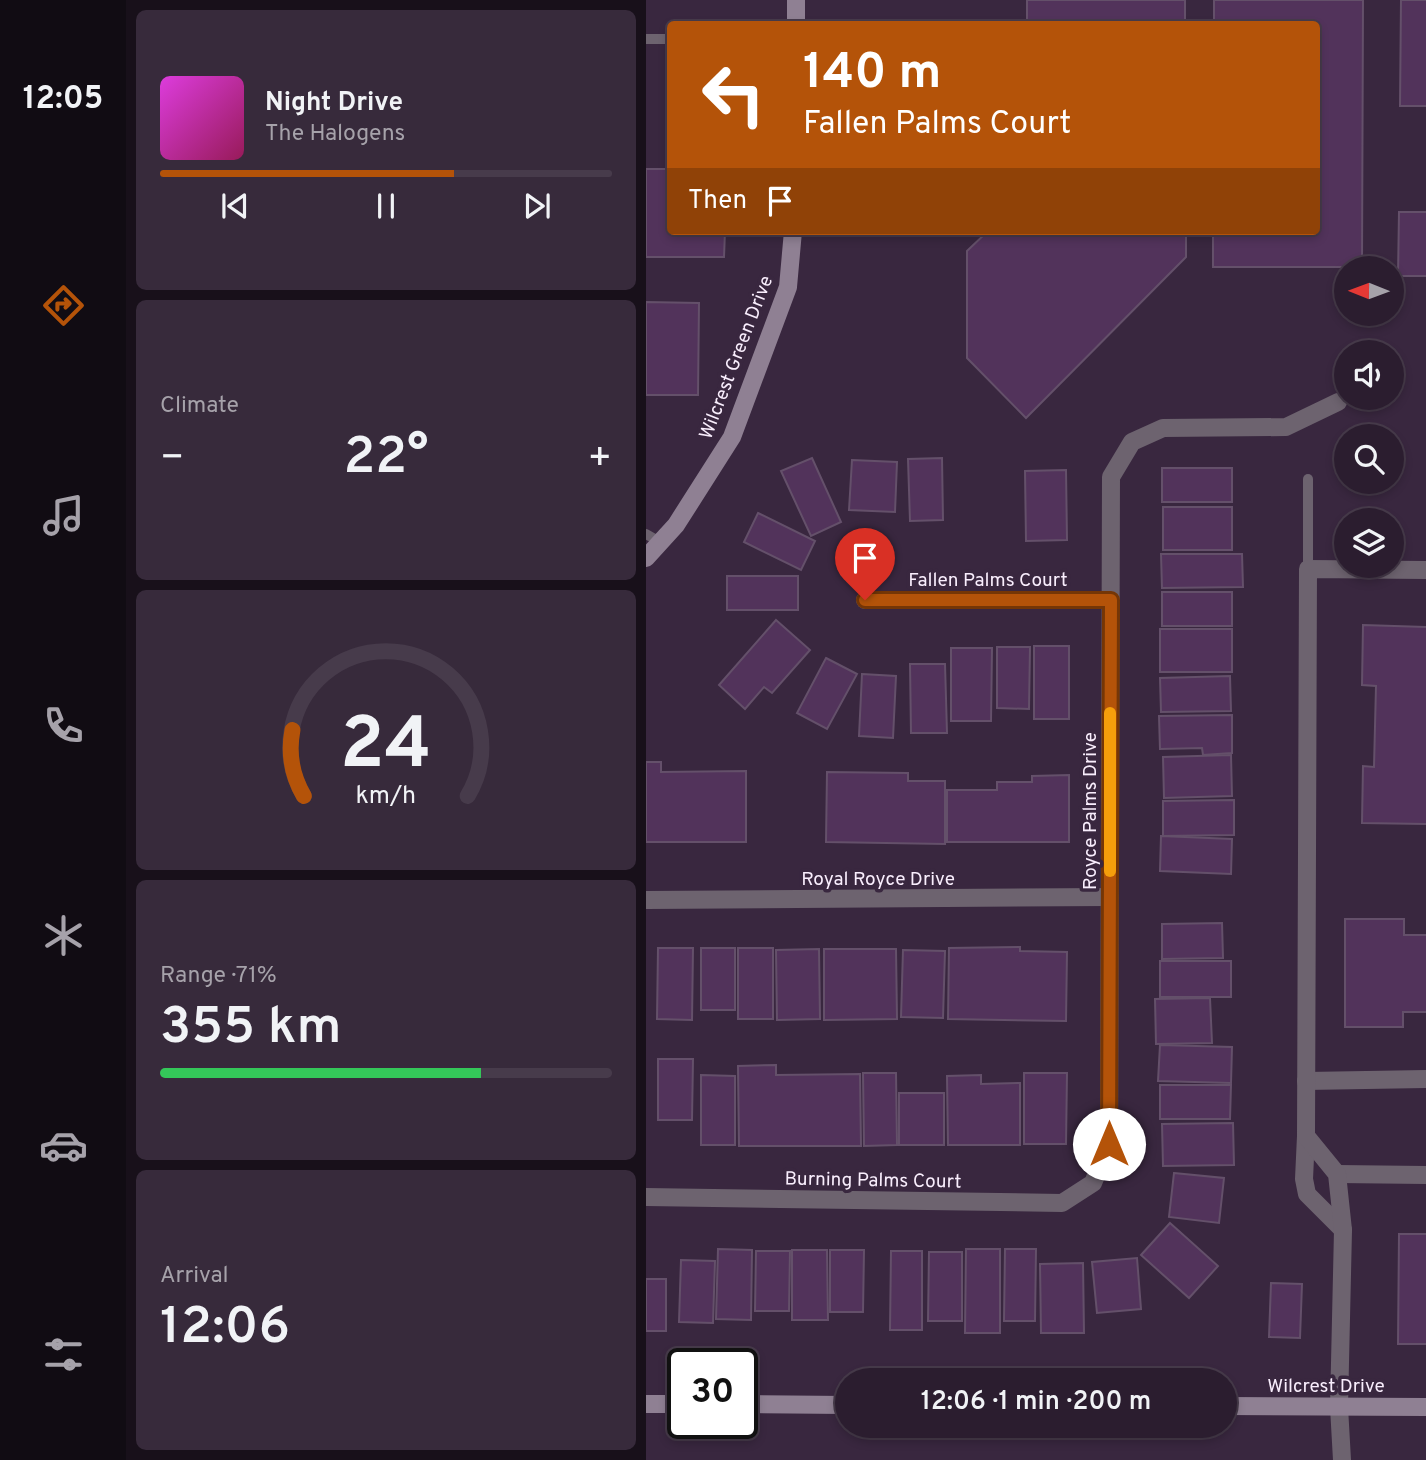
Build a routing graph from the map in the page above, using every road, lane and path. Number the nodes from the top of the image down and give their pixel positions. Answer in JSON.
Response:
{"nodes":[{"id":1,"x":796,"y":0,"type":"edge"},
{"id":2,"x":796,"y":21,"type":"edge"},
{"id":3,"x":646,"y":39,"type":"edge"},
{"id":4,"x":667,"y":39,"type":"edge"},
{"id":5,"x":793,"y":235,"type":"edge"},
{"id":6,"x":1334,"y":404,"type":"edge"},
{"id":7,"x":1308,"y":479,"type":"dead end"},
{"id":8,"x":653,"y":538,"type":"edge"},
{"id":9,"x":646,"y":558,"type":"edge"},
{"id":10,"x":1308,"y":569,"type":"junction"},
{"id":11,"x":1426,"y":570,"type":"edge"},
{"id":12,"x":865,"y":600,"type":"dead end"},
{"id":13,"x":1111,"y":600,"type":"junction"},
{"id":14,"x":1110,"y":897,"type":"junction"},
{"id":15,"x":646,"y":900,"type":"edge"},
{"id":16,"x":1426,"y":1079,"type":"edge"},
{"id":17,"x":1306,"y":1081,"type":"junction"},
{"id":18,"x":1306,"y":1136,"type":"junction"},
{"id":19,"x":1337,"y":1174,"type":"junction"},
{"id":20,"x":1426,"y":1175,"type":"edge"},
{"id":21,"x":1093,"y":1182,"type":"joint"},
{"id":22,"x":646,"y":1197,"type":"edge"},
{"id":23,"x":1343,"y":1230,"type":"junction"},
{"id":24,"x":646,"y":1404,"type":"edge"},
{"id":25,"x":667,"y":1404,"type":"edge"},
{"id":26,"x":758,"y":1404,"type":"edge"},
{"id":27,"x":835,"y":1405,"type":"edge"},
{"id":28,"x":1237,"y":1406,"type":"edge"},
{"id":29,"x":1339,"y":1407,"type":"junction"},
{"id":30,"x":1426,"y":1407,"type":"edge"},
{"id":31,"x":1342,"y":1460,"type":"edge"}],
"edges":[{"from":1,"to":2,"type":"street"},
{"from":3,"to":4,"type":"lane"},
{"from":5,"to":8,"type":"street","name":"Wilcrest Green Drive"},
{"from":6,"to":13,"type":"street","name":"Royce Palms Drive"},
{"from":7,"to":10,"type":"lane"},
{"from":8,"to":9,"type":"street","name":"Wilcrest Green Drive"},
{"from":10,"to":11,"type":"street"},
{"from":10,"to":17,"type":"street"},
{"from":12,"to":13,"type":"street","name":"Fallen Palms Court"},
{"from":13,"to":14,"type":"street","name":"Royce Palms Drive"},
{"from":14,"to":15,"type":"street","name":"Royal Royce Drive"},
{"from":14,"to":21,"type":"street","name":"Royce Palms Drive"},
{"from":16,"to":17,"type":"street"},
{"from":17,"to":18,"type":"street"},
{"from":18,"to":19,"type":"street"},
{"from":18,"to":23,"type":"street"},
{"from":19,"to":20,"type":"street"},
{"from":19,"to":23,"type":"street"},
{"from":21,"to":22,"type":"street","name":"Burning Palms Court"},
{"from":23,"to":29,"type":"street"},
{"from":24,"to":25,"type":"street"},
{"from":26,"to":27,"type":"street"},
{"from":28,"to":29,"type":"street","name":"Wilcrest Drive"},
{"from":29,"to":30,"type":"street","name":"Wilcrest Drive"},
{"from":29,"to":31,"type":"street"}]}
